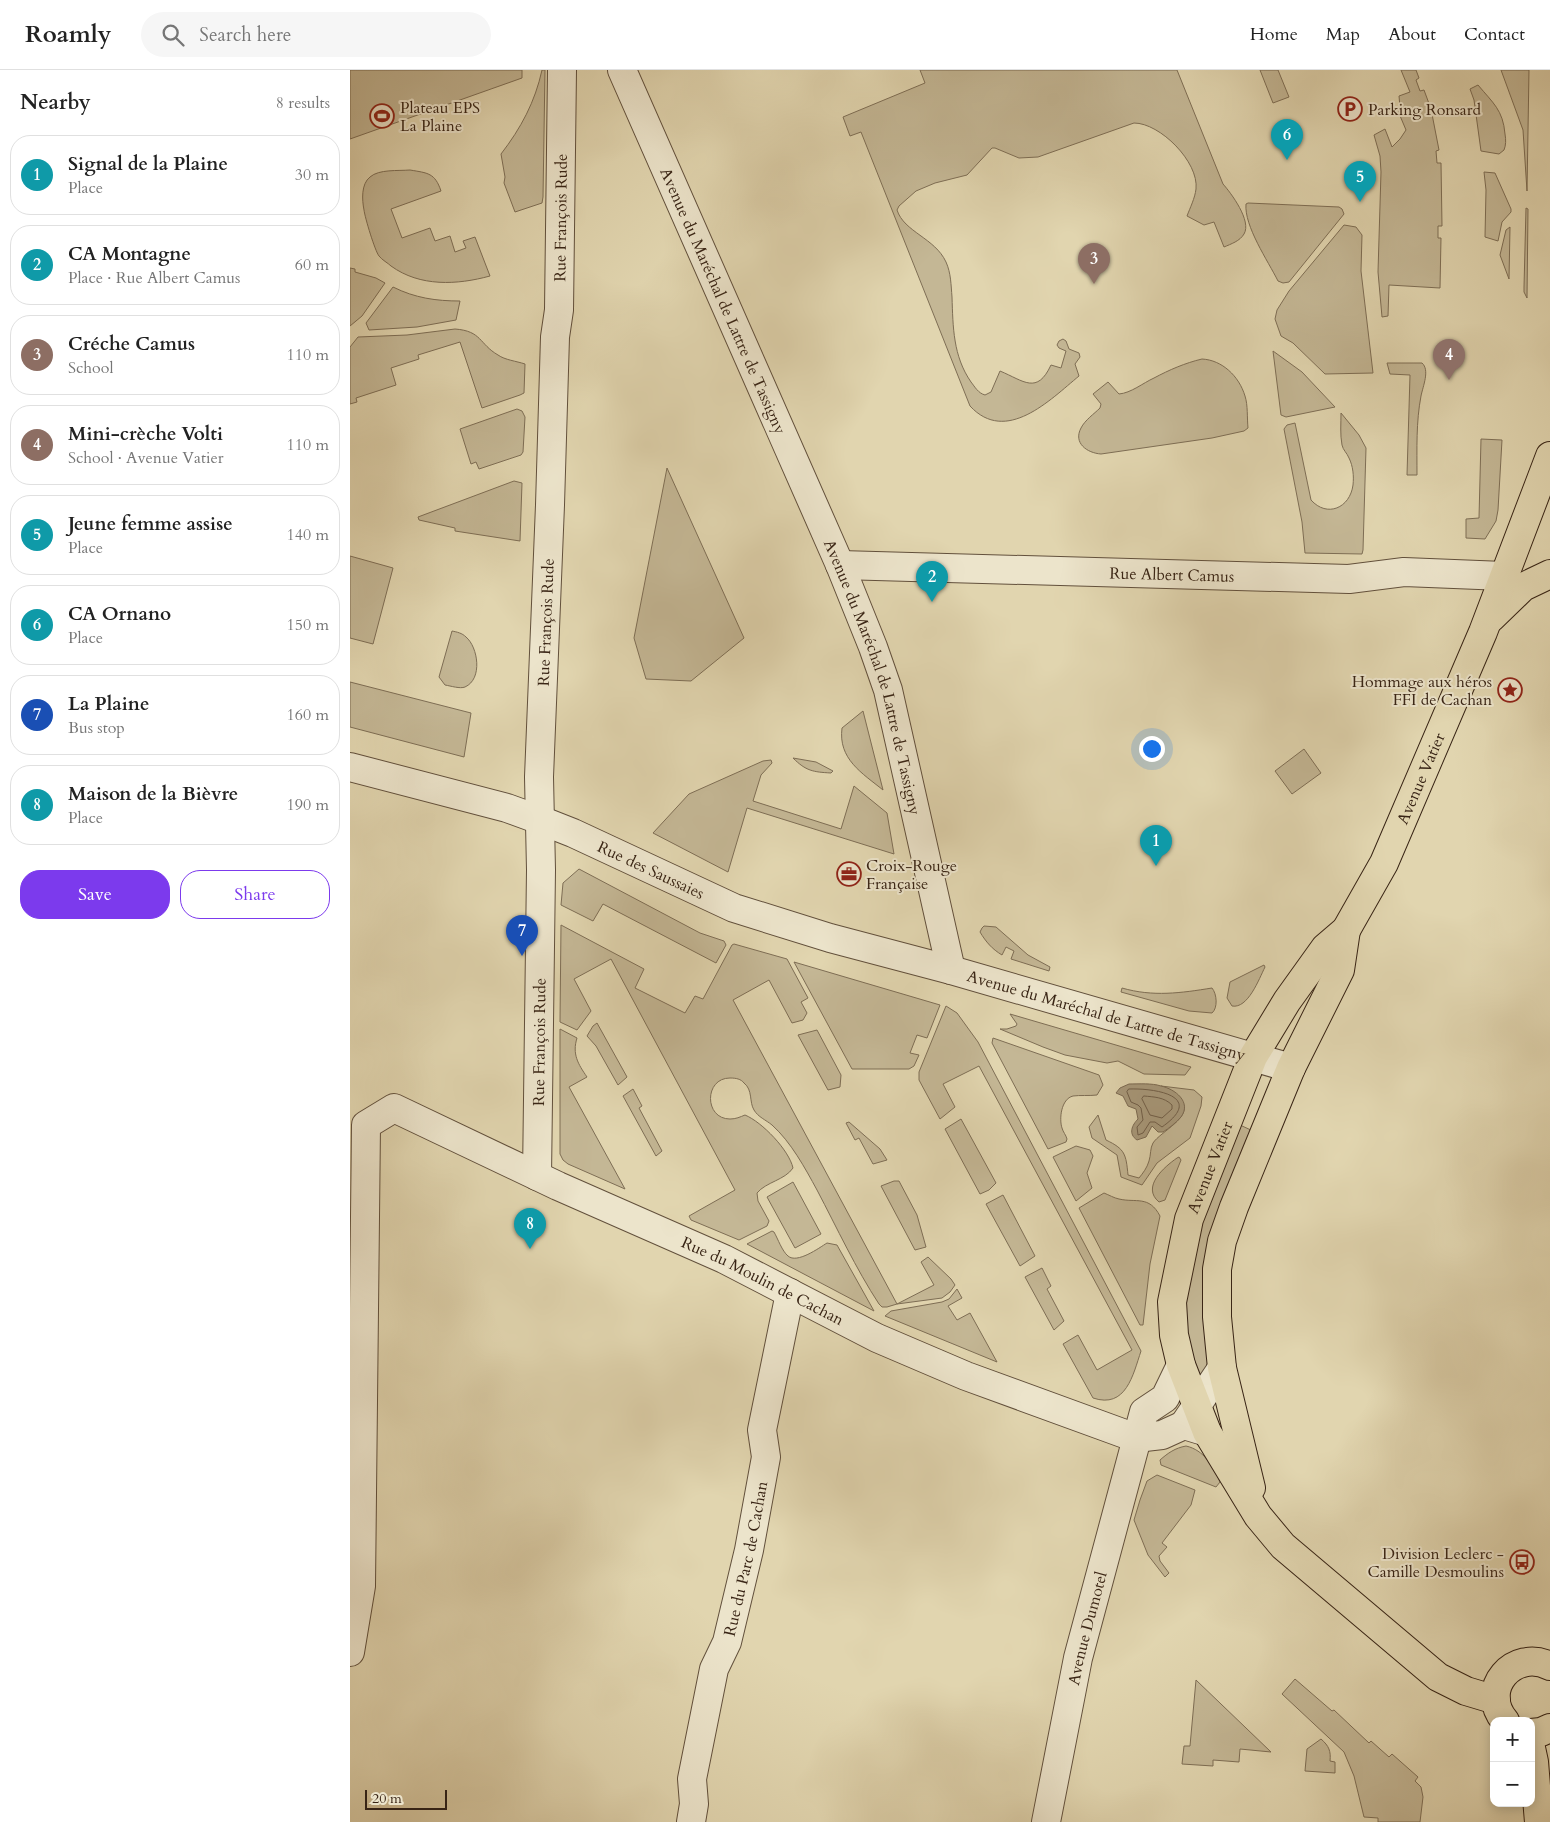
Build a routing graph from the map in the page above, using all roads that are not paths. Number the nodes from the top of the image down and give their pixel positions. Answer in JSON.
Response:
{"nodes":[{"id":1,"x":562,"y":70,"type":"edge"},
{"id":2,"x":622,"y":70,"type":"edge"},
{"id":3,"x":1550,"y":456,"type":"edge"},
{"id":4,"x":840,"y":565,"type":"junction"},
{"id":5,"x":1550,"y":574,"type":"edge"},
{"id":6,"x":1504,"y":576,"type":"junction"},
{"id":7,"x":1486,"y":622,"type":"junction"},
{"id":8,"x":350,"y":766,"type":"edge"},
{"id":9,"x":540,"y":820,"type":"junction"},
{"id":10,"x":1346,"y":930,"type":"junction"},
{"id":11,"x":951,"y":970,"type":"junction"},
{"id":12,"x":1253,"y":1058,"type":"junction"},
{"id":13,"x":1291,"y":1068,"type":"junction"},
{"id":14,"x":537,"y":1176,"type":"junction"},
{"id":15,"x":790,"y":1293,"type":"junction"},
{"id":16,"x":1181,"y":1365,"type":"junction"},
{"id":17,"x":1222,"y":1368,"type":"junction"},
{"id":18,"x":1165,"y":1398,"type":"junction"},
{"id":19,"x":1232,"y":1413,"type":"junction"},
{"id":20,"x":1196,"y":1421,"type":"junction"},
{"id":21,"x":1136,"y":1438,"type":"junction"},
{"id":22,"x":1258,"y":1516,"type":"junction"},
{"id":23,"x":350,"y":1652,"type":"edge"},
{"id":24,"x":1550,"y":1666,"type":"edge"},
{"id":25,"x":1500,"y":1710,"type":"edge"},
{"id":26,"x":1550,"y":1728,"type":"edge"},
{"id":27,"x":1535,"y":1733,"type":"edge"},
{"id":28,"x":1534,"y":1762,"type":"edge"},
{"id":29,"x":691,"y":1822,"type":"edge"},
{"id":30,"x":1046,"y":1822,"type":"edge"},
{"id":31,"x":1539,"y":1822,"type":"edge"}],
"edges":[{"from":1,"to":9,"type":"street","name":"Rue François Rude"},
{"from":2,"to":4,"type":"street","name":"Avenue du Maréchal de Lattre de Tassigny"},
{"from":3,"to":6,"type":"main road","name":"Avenue Vatier"},
{"from":4,"to":6,"type":"street","name":"Rue Albert Camus"},
{"from":4,"to":11,"type":"street","name":"Avenue du Maréchal de Lattre de Tassigny"},
{"from":5,"to":7,"type":"main road","name":"Avenue Vatier"},
{"from":6,"to":7,"type":"main road","name":"Avenue Vatier"},
{"from":7,"to":10,"type":"main road","name":"Avenue Vatier"},
{"from":8,"to":9,"type":"street","name":"Rue des Saussaies"},
{"from":9,"to":11,"type":"street","name":"Rue des Saussaies"},
{"from":9,"to":14,"type":"street","name":"Rue François Rude"},
{"from":10,"to":12,"type":"main road","name":"Avenue Vatier"},
{"from":10,"to":13,"type":"main road","name":"Avenue Vatier"},
{"from":11,"to":12,"type":"street","name":"Avenue du Maréchal de Lattre de Tassigny"},
{"from":12,"to":13,"type":"street","name":"Avenue du Maréchal de Lattre de Tassigny"},
{"from":12,"to":16,"type":"main road","name":"Avenue Vatier"},
{"from":13,"to":17,"type":"main road","name":"Avenue Vatier"},
{"from":14,"to":15,"type":"street","name":"Rue du Moulin de Cachan"},
{"from":14,"to":23,"type":"street","name":"Rue du Moulin de Cachan"},
{"from":15,"to":21,"type":"street","name":"Rue du Moulin de Cachan"},
{"from":15,"to":29,"type":"street","name":"Rue du Parc de Cachan"},
{"from":16,"to":18,"type":"street"},
{"from":16,"to":20,"type":"main road","name":"Avenue Vatier"},
{"from":17,"to":19,"type":"main road"},
{"from":17,"to":20,"type":"street"},
{"from":18,"to":20,"type":"street"},
{"from":18,"to":21,"type":"street","name":"Avenue Dumotel"},
{"from":19,"to":20,"type":"street"},
{"from":19,"to":22,"type":"main road"},
{"from":20,"to":21,"type":"street"},
{"from":20,"to":22,"type":"main road"},
{"from":21,"to":30,"type":"street","name":"Avenue Dumotel"},
{"from":22,"to":25,"type":"main road"},
{"from":24,"to":25,"type":"main road"},
{"from":26,"to":27,"type":"main road"},
{"from":28,"to":31,"type":"main road"}]}
